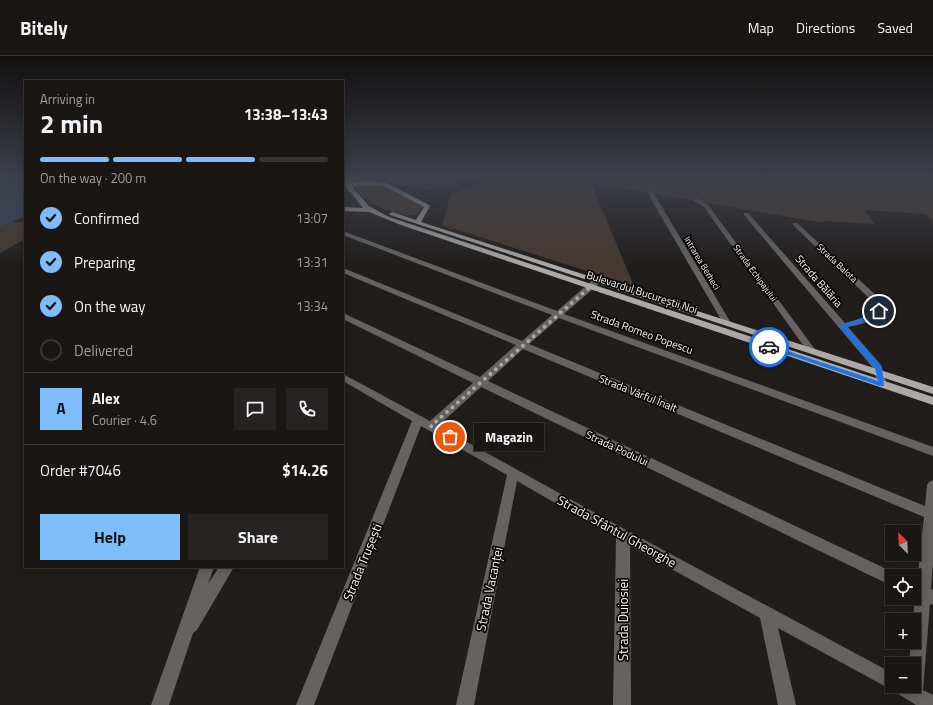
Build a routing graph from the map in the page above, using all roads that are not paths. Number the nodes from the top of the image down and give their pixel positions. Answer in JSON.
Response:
{"nodes":[{"id":1,"x":361,"y":206,"type":"edge"},
{"id":2,"x":374,"y":206,"type":"edge"},
{"id":3,"x":427,"y":206,"type":"edge"},
{"id":4,"x":658,"y":206,"type":"edge"},
{"id":5,"x":706,"y":206,"type":"edge"},
{"id":6,"x":344,"y":209,"type":"edge"},
{"id":7,"x":369,"y":210,"type":"junction"},
{"id":8,"x":422,"y":214,"type":"junction"},
{"id":9,"x":746,"y":214,"type":"dead end"},
{"id":10,"x":402,"y":217,"type":"junction"},
{"id":11,"x":418,"y":222,"type":"junction"},
{"id":12,"x":795,"y":224,"type":"dead end"},
{"id":13,"x":344,"y":233,"type":"edge"},
{"id":14,"x":344,"y":270,"type":"edge"},
{"id":15,"x":594,"y":284,"type":"junction"},
{"id":16,"x":558,"y":314,"type":"junction"},
{"id":17,"x":344,"y":316,"type":"edge"},
{"id":18,"x":727,"y":323,"type":"junction"},
{"id":19,"x":842,"y":326,"type":"junction"},
{"id":20,"x":522,"y":345,"type":"junction"},
{"id":21,"x":811,"y":350,"type":"junction"},
{"id":22,"x":344,"y":378,"type":"edge"},
{"id":23,"x":882,"y":379,"type":"junction"},
{"id":24,"x":480,"y":382,"type":"junction"},
{"id":25,"x":933,"y":391,"type":"edge"},
{"id":26,"x":933,"y":402,"type":"edge"},
{"id":27,"x":418,"y":420,"type":"junction"},
{"id":28,"x":431,"y":426,"type":"junction"},
{"id":29,"x":933,"y":452,"type":"edge"},
{"id":30,"x":513,"y":473,"type":"junction"},
{"id":31,"x":933,"y":485,"type":"edge"},
{"id":32,"x":931,"y":514,"type":"edge"},
{"id":33,"x":623,"y":534,"type":"junction"},
{"id":34,"x":207,"y":568,"type":"edge"},
{"id":35,"x":226,"y":568,"type":"edge"},
{"id":36,"x":885,"y":576,"type":"edge"},
{"id":37,"x":923,"y":594,"type":"edge"},
{"id":38,"x":767,"y":614,"type":"junction"},
{"id":39,"x":183,"y":640,"type":"junction"},
{"id":40,"x":885,"y":678,"type":"edge"},
{"id":41,"x":914,"y":694,"type":"joint"},
{"id":42,"x":160,"y":705,"type":"edge"},
{"id":43,"x":305,"y":705,"type":"edge"},
{"id":44,"x":465,"y":705,"type":"edge"},
{"id":45,"x":622,"y":705,"type":"edge"},
{"id":46,"x":787,"y":705,"type":"edge"},
{"id":47,"x":933,"y":705,"type":"edge"}],
"edges":[{"from":1,"to":7,"type":"main road","name":"Bulevardul Bucureștii Noi"},
{"from":2,"to":10,"type":"main road","name":"Bulevardul Bucureștii Noi"},
{"from":3,"to":8,"type":"main road"},
{"from":4,"to":18,"type":"street","name":"Intrarea Berheci"},
{"from":5,"to":21,"type":"street","name":"Strada Echipajului"},
{"from":6,"to":7,"type":"main road"},
{"from":7,"to":15,"type":"main road","name":"Bulevardul Bucureștii Noi"},
{"from":8,"to":10,"type":"main road"},
{"from":8,"to":11,"type":"main road"},
{"from":9,"to":19,"type":"street","name":"Strada Bălăria"},
{"from":10,"to":11,"type":"main road","name":"Bulevardul Bucureștii Noi"},
{"from":11,"to":15,"type":"main road","name":"Bulevardul Bucureștii Noi"},
{"from":12,"to":19,"type":"street","name":"Strada Balota"},
{"from":13,"to":16,"type":"street","name":"Strada Romeo Popescu"},
{"from":14,"to":20,"type":"street","name":"Strada Vârful Înalt"},
{"from":15,"to":16,"type":"street"},
{"from":15,"to":18,"type":"main road","name":"Bulevardul Bucureștii Noi"},
{"from":15,"to":23,"type":"main road","name":"Bulevardul Bucureștii Noi"},
{"from":16,"to":20,"type":"street"},
{"from":16,"to":29,"type":"street","name":"Strada Romeo Popescu"},
{"from":17,"to":24,"type":"street","name":"Strada Podului"},
{"from":18,"to":21,"type":"main road","name":"Bulevardul Bucureștii Noi"},
{"from":19,"to":23,"type":"street","name":"Strada Bălăria"},
{"from":20,"to":24,"type":"street"},
{"from":20,"to":32,"type":"street","name":"Strada Vârful Înalt"},
{"from":21,"to":23,"type":"main road","name":"Bulevardul Bucureștii Noi"},
{"from":22,"to":27,"type":"street","name":"Strada Sfântul Gheorghe"},
{"from":23,"to":25,"type":"main road","name":"Bulevardul Bucureștii Noi"},
{"from":23,"to":26,"type":"main road","name":"Bulevardul Bucureștii Noi"},
{"from":24,"to":28,"type":"street"},
{"from":24,"to":36,"type":"street","name":"Strada Podului"},
{"from":27,"to":28,"type":"street","name":"Strada Sfântul Gheorghe"},
{"from":27,"to":43,"type":"street","name":"Strada Trușești"},
{"from":28,"to":30,"type":"street","name":"Strada Sfântul Gheorghe"},
{"from":30,"to":33,"type":"street","name":"Strada Sfântul Gheorghe"},
{"from":30,"to":44,"type":"street","name":"Strada Vacanței"},
{"from":31,"to":32,"type":"street"},
{"from":32,"to":37,"type":"street"},
{"from":33,"to":38,"type":"street","name":"Strada Sfântul Gheorghe"},
{"from":33,"to":45,"type":"street","name":"Strada Duiosiei"},
{"from":34,"to":39,"type":"street"},
{"from":35,"to":39,"type":"street"},
{"from":37,"to":41,"type":"street"},
{"from":38,"to":40,"type":"street","name":"Strada Sfântul Gheorghe"},
{"from":38,"to":46,"type":"street"},
{"from":39,"to":42,"type":"street"},
{"from":41,"to":47,"type":"street"}]}
